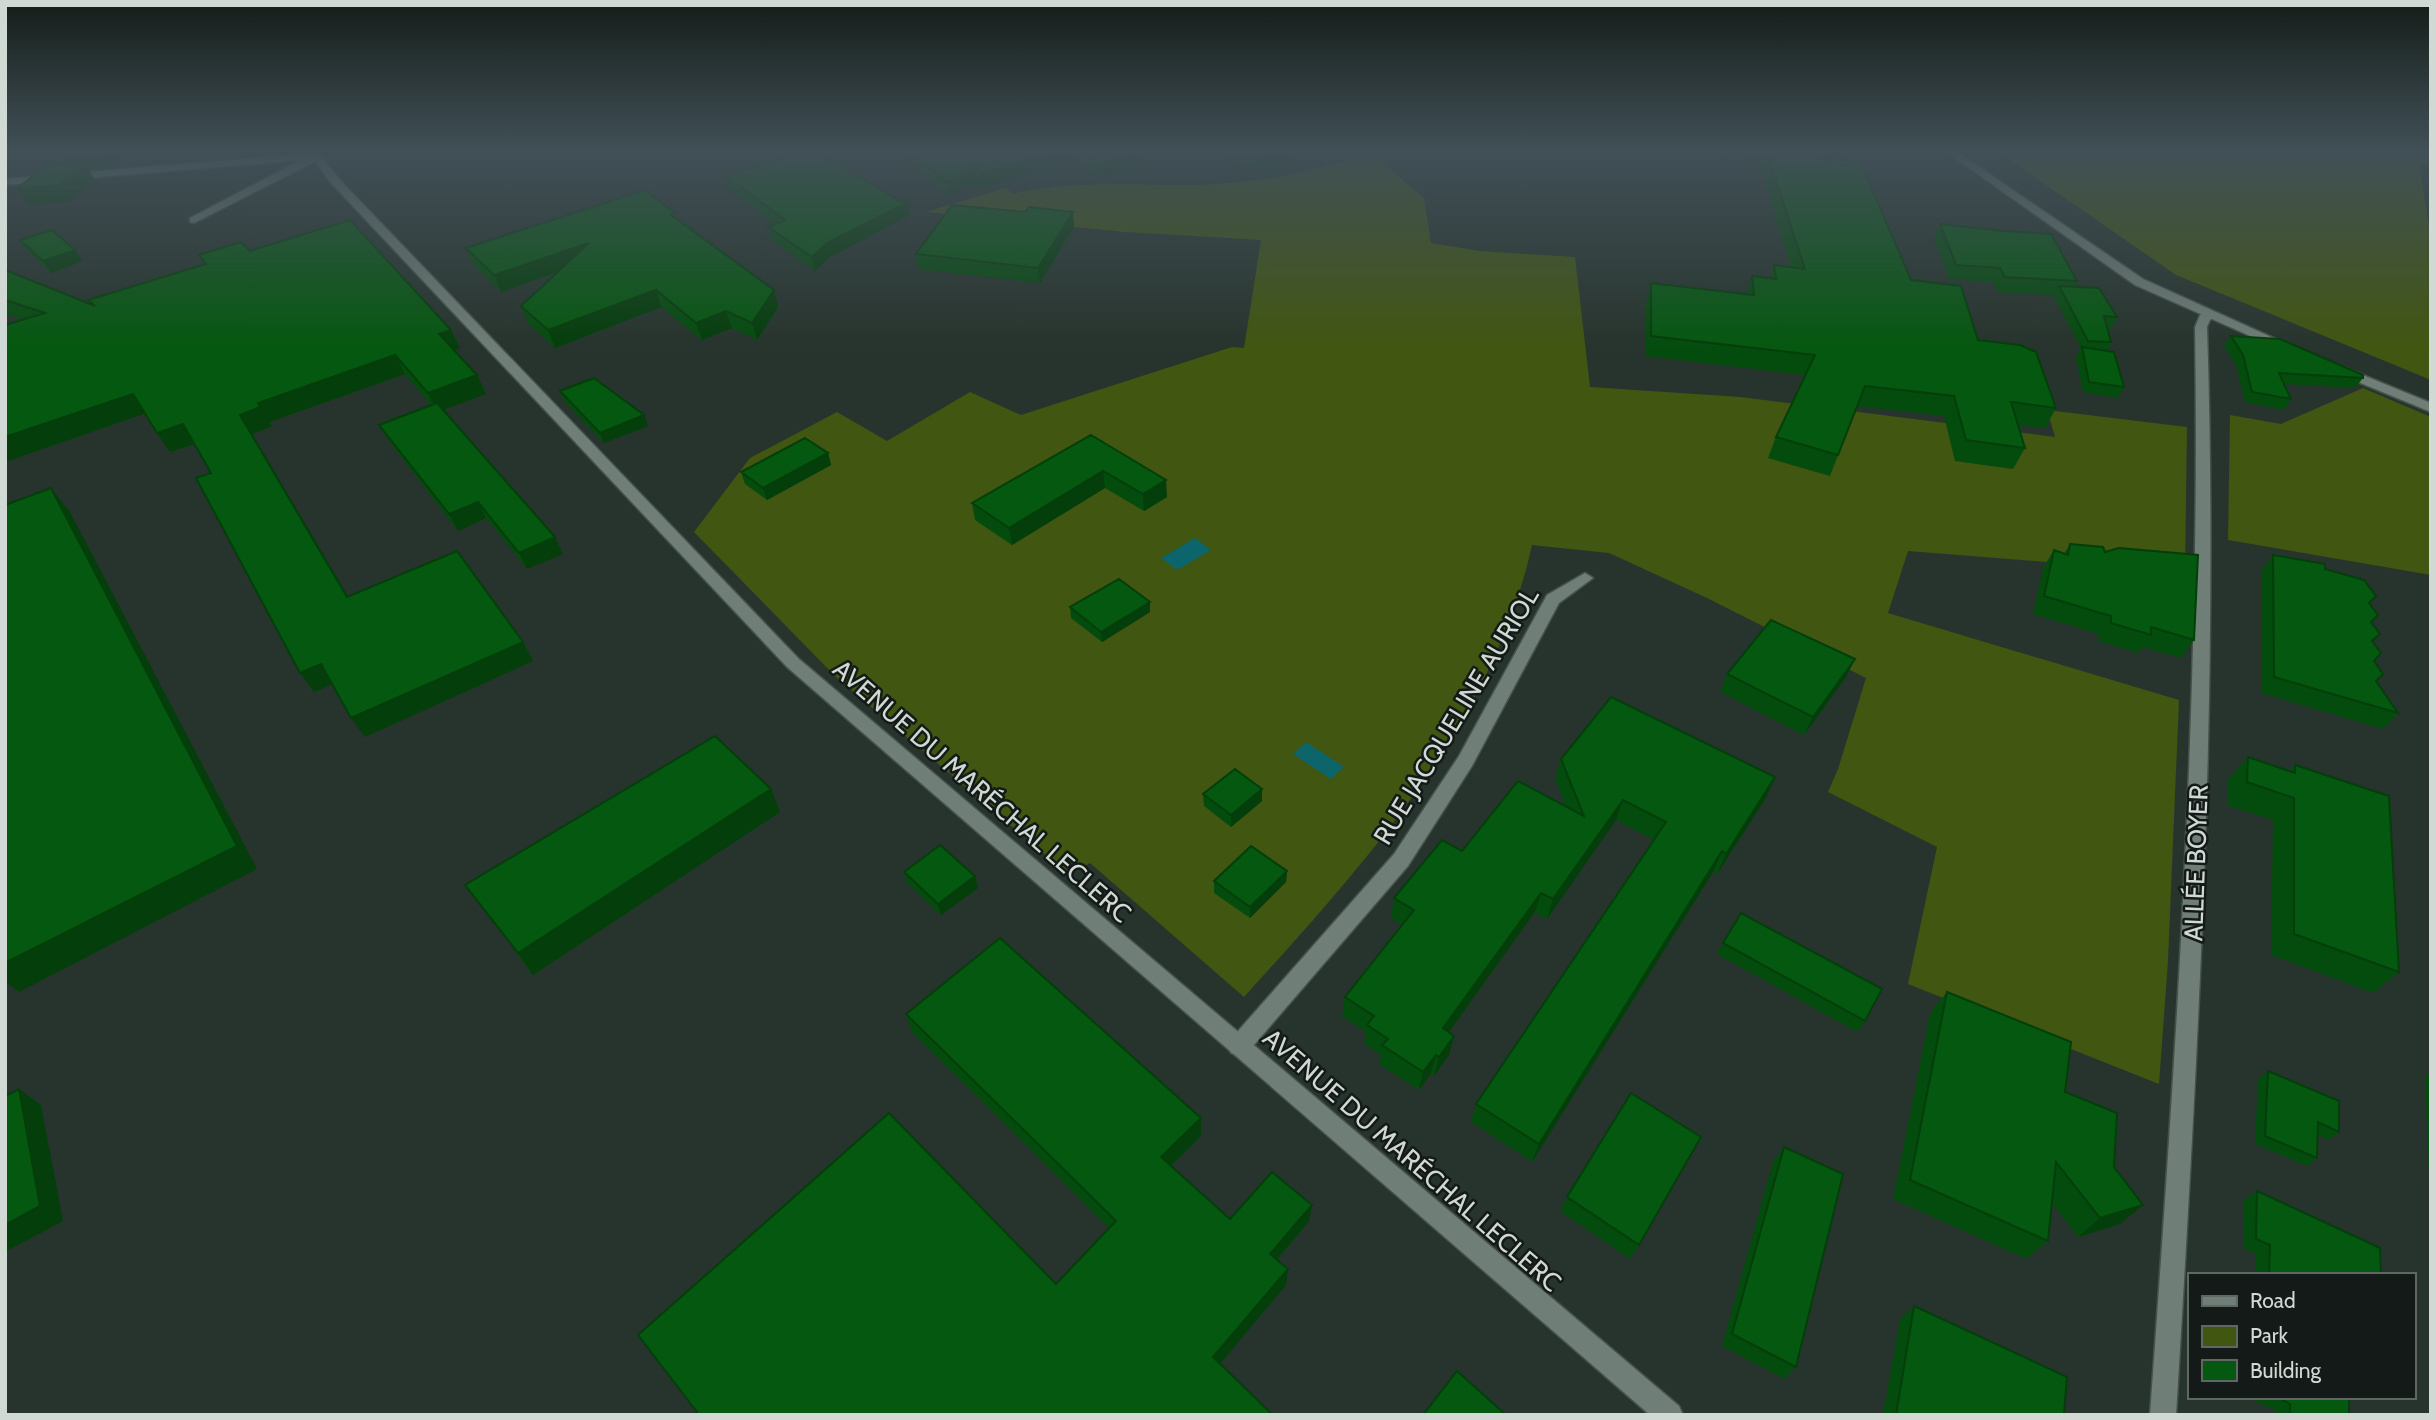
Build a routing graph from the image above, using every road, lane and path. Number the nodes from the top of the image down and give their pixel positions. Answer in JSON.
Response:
{"nodes":[{"id":1,"x":199,"y":217,"type":"edge"},
{"id":2,"x":370,"y":217,"type":"edge"},
{"id":3,"x":2046,"y":217,"type":"edge"},
{"id":4,"x":194,"y":220,"type":"dead end"},
{"id":5,"x":2210,"y":314,"type":"junction"},
{"id":6,"x":2296,"y":351,"type":"edge"},
{"id":7,"x":2333,"y":366,"type":"edge"},
{"id":8,"x":2431,"y":408,"type":"edge"},
{"id":9,"x":1585,"y":578,"type":"dead end"},
{"id":10,"x":1239,"y":1046,"type":"junction"},
{"id":11,"x":1670,"y":1415,"type":"edge"},
{"id":12,"x":2163,"y":1415,"type":"edge"}],
"edges":[{"from":1,"to":4,"type":"street"},
{"from":2,"to":10,"type":"street","name":"AVENUE DU MARÉCHAL LECLERC"},
{"from":3,"to":5,"type":"street"},
{"from":5,"to":6,"type":"street"},
{"from":5,"to":12,"type":"street","name":"ALLÉE BOYER"},
{"from":7,"to":8,"type":"street"},
{"from":9,"to":10,"type":"street","name":"RUE JACQUELINE AURIOL"},
{"from":10,"to":11,"type":"street","name":"AVENUE DU MARÉCHAL LECLERC"}]}
